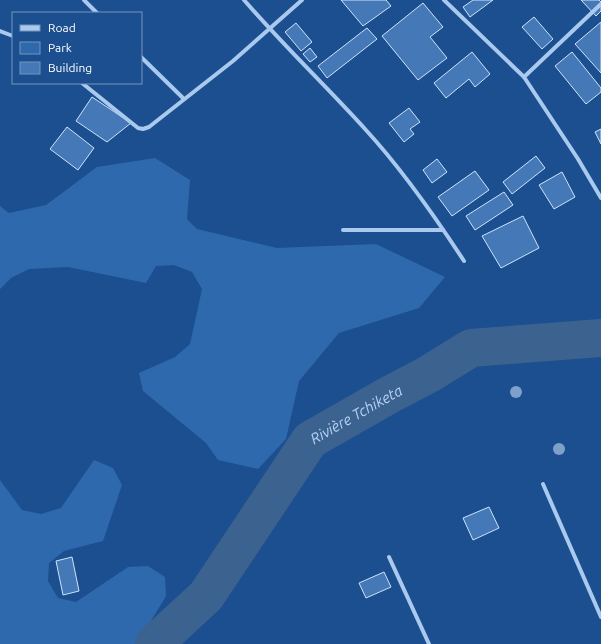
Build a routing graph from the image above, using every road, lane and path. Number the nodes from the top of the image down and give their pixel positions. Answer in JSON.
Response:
{"nodes":[{"id":1,"x":84,"y":0,"type":"edge"},
{"id":2,"x":244,"y":0,"type":"edge"},
{"id":3,"x":302,"y":0,"type":"edge"},
{"id":4,"x":444,"y":0,"type":"edge"},
{"id":5,"x":601,"y":4,"type":"edge"},
{"id":6,"x":96,"y":12,"type":"edge"},
{"id":7,"x":269,"y":29,"type":"junction"},
{"id":8,"x":0,"y":31,"type":"edge"},
{"id":9,"x":12,"y":36,"type":"edge"},
{"id":10,"x":142,"y":58,"type":"edge"},
{"id":11,"x":524,"y":77,"type":"junction"},
{"id":12,"x":83,"y":84,"type":"edge"},
{"id":13,"x":184,"y":99,"type":"junction"},
{"id":14,"x":601,"y":198,"type":"edge"},
{"id":15,"x":343,"y":230,"type":"dead end"},
{"id":16,"x":443,"y":230,"type":"junction"},
{"id":17,"x":464,"y":261,"type":"dead end"},
{"id":18,"x":543,"y":484,"type":"dead end"},
{"id":19,"x":389,"y":556,"type":"dead end"},
{"id":20,"x":601,"y":617,"type":"edge"},
{"id":21,"x":429,"y":644,"type":"edge"}],
"edges":[{"from":1,"to":6,"type":"street"},
{"from":2,"to":7,"type":"street"},
{"from":3,"to":7,"type":"street"},
{"from":4,"to":11,"type":"street"},
{"from":5,"to":11,"type":"street"},
{"from":7,"to":13,"type":"street"},
{"from":7,"to":16,"type":"street"},
{"from":8,"to":9,"type":"street"},
{"from":10,"to":13,"type":"street"},
{"from":11,"to":14,"type":"street"},
{"from":12,"to":13,"type":"street"},
{"from":15,"to":16,"type":"street"},
{"from":16,"to":17,"type":"street"},
{"from":18,"to":20,"type":"street"},
{"from":19,"to":21,"type":"street"}]}
